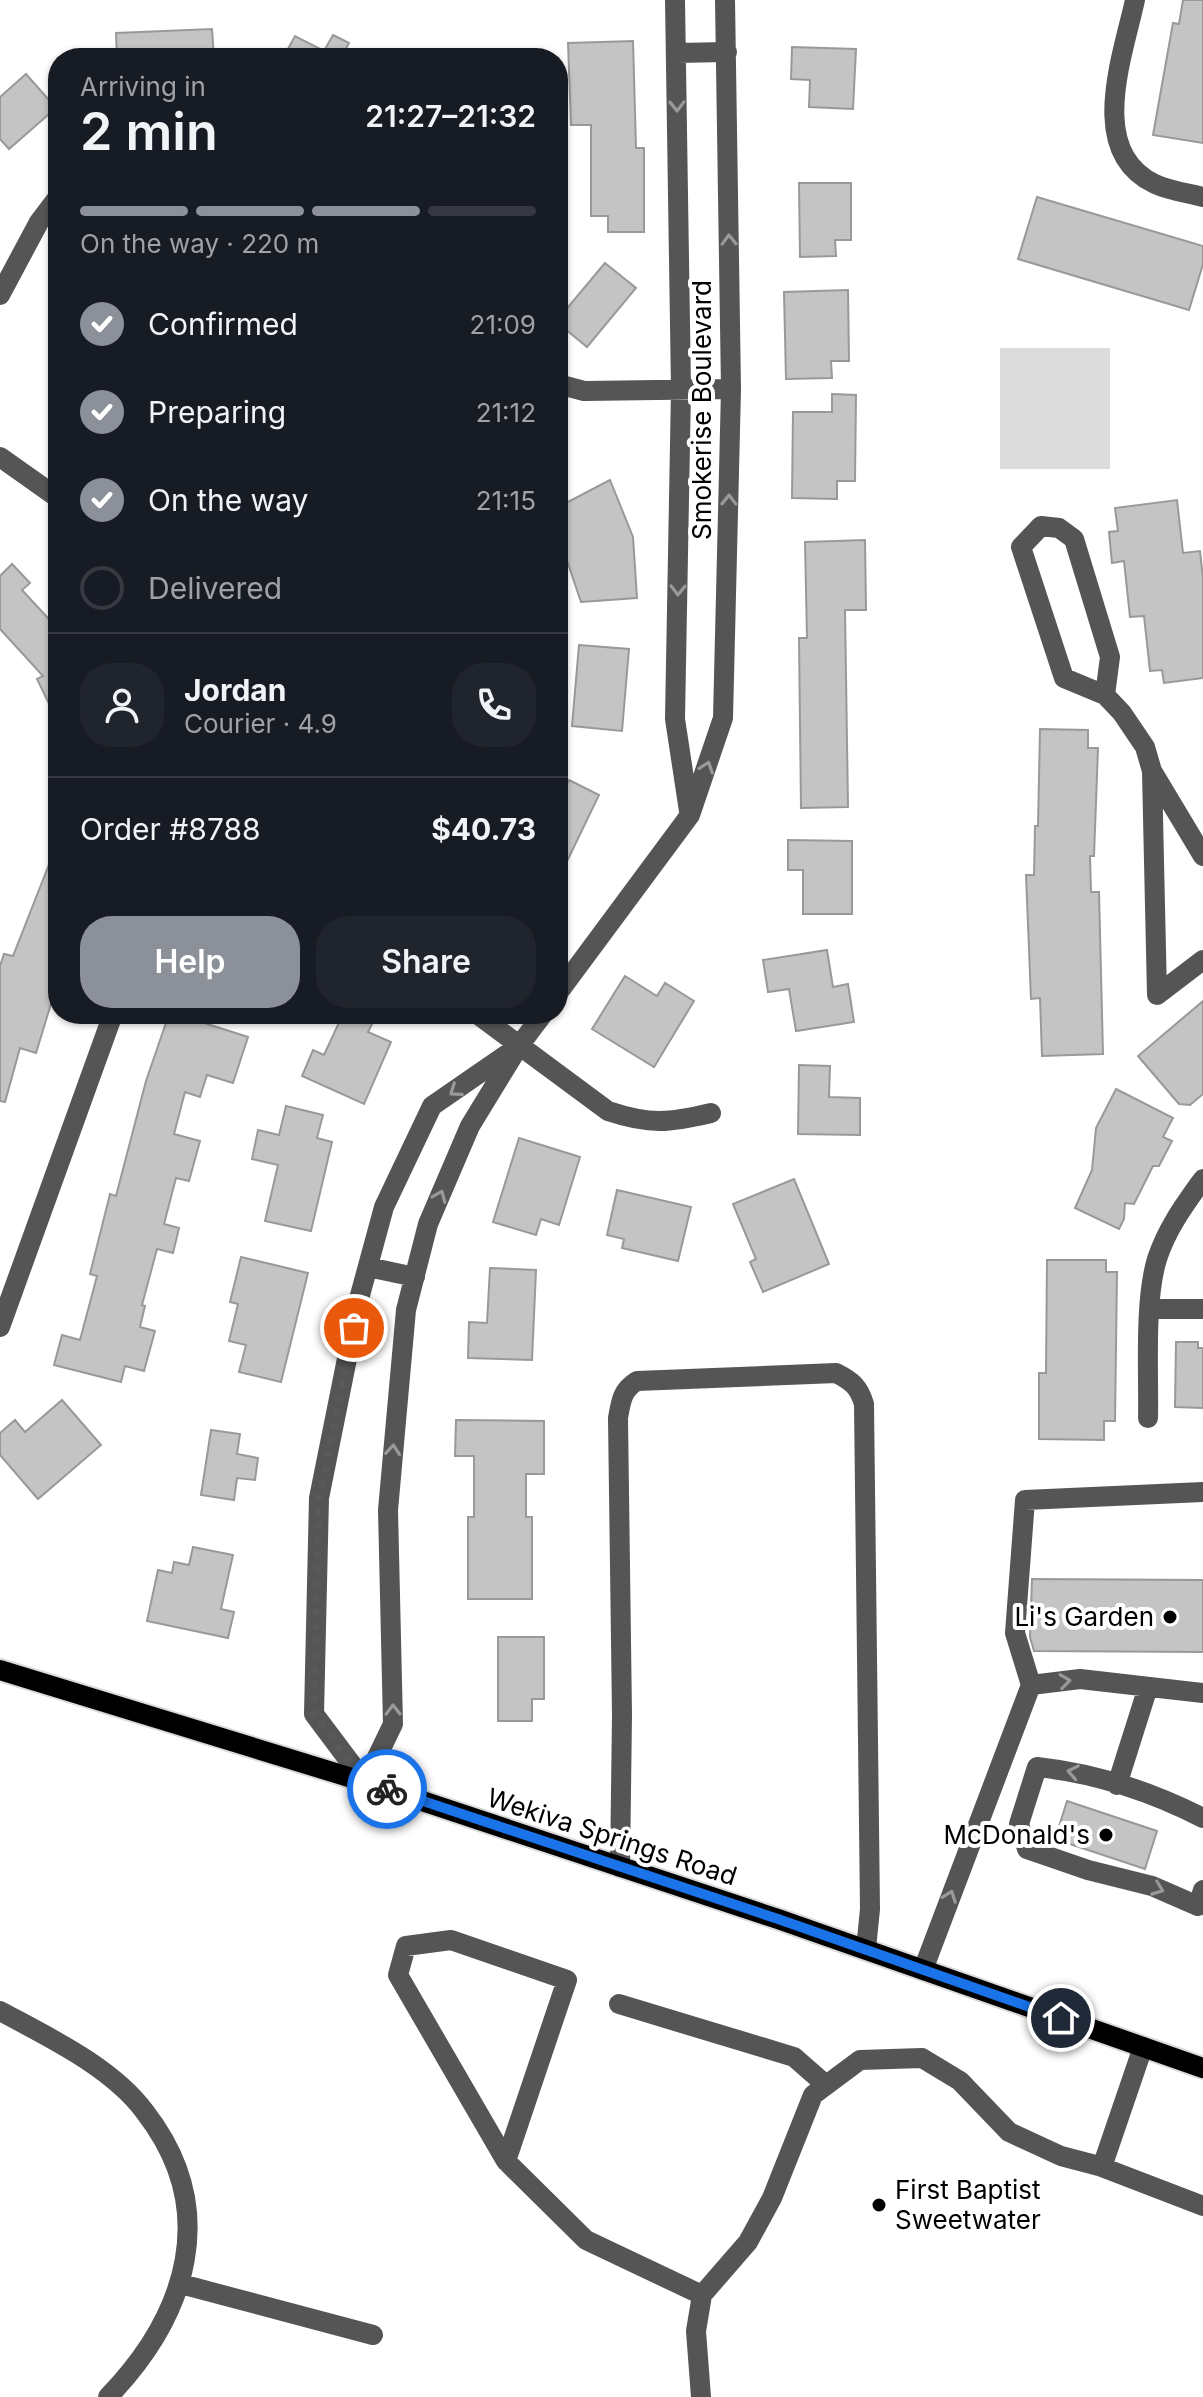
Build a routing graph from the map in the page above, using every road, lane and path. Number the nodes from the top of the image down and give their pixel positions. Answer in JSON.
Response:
{"nodes":[{"id":1,"x":675,"y":0,"type":"edge"},
{"id":2,"x":725,"y":0,"type":"edge"},
{"id":3,"x":1135,"y":0,"type":"edge"},
{"id":4,"x":727,"y":52,"type":"junction"},
{"id":5,"x":676,"y":53,"type":"junction"},
{"id":6,"x":1203,"y":197,"type":"edge"},
{"id":7,"x":48,"y":210,"type":"edge"},
{"id":8,"x":0,"y":295,"type":"edge"},
{"id":9,"x":568,"y":387,"type":"edge"},
{"id":10,"x":681,"y":389,"type":"junction"},
{"id":11,"x":731,"y":389,"type":"junction"},
{"id":12,"x":0,"y":457,"type":"edge"},
{"id":13,"x":48,"y":491,"type":"edge"},
{"id":14,"x":1105,"y":695,"type":"junction"},
{"id":15,"x":1152,"y":771,"type":"junction"},
{"id":16,"x":690,"y":815,"type":"junction"},
{"id":17,"x":1203,"y":856,"type":"edge"},
{"id":18,"x":1203,"y":960,"type":"edge"},
{"id":19,"x":568,"y":980,"type":"edge"},
{"id":20,"x":109,"y":1024,"type":"edge"},
{"id":21,"x":489,"y":1024,"type":"edge"},
{"id":22,"x":536,"y":1024,"type":"edge"},
{"id":23,"x":519,"y":1046,"type":"junction"},
{"id":24,"x":711,"y":1113,"type":"dead end"},
{"id":25,"x":1201,"y":1188,"type":"edge"},
{"id":26,"x":368,"y":1267,"type":"junction"},
{"id":27,"x":415,"y":1277,"type":"junction"},
{"id":28,"x":1150,"y":1309,"type":"junction"},
{"id":29,"x":1203,"y":1309,"type":"edge"},
{"id":30,"x":0,"y":1327,"type":"edge"},
{"id":31,"x":1148,"y":1418,"type":"dead end"},
{"id":32,"x":1203,"y":1492,"type":"edge"},
{"id":33,"x":0,"y":1670,"type":"edge"},
{"id":34,"x":1031,"y":1685,"type":"junction"},
{"id":35,"x":1148,"y":1687,"type":"junction"},
{"id":36,"x":1203,"y":1693,"type":"edge"},
{"id":37,"x":365,"y":1782,"type":"junction"},
{"id":38,"x":1117,"y":1785,"type":"junction"},
{"id":39,"x":1203,"y":1818,"type":"edge"},
{"id":40,"x":620,"y":1867,"type":"junction"},
{"id":41,"x":1200,"y":1898,"type":"edge"},
{"id":42,"x":866,"y":1949,"type":"junction"},
{"id":43,"x":923,"y":1970,"type":"junction"},
{"id":44,"x":619,"y":2004,"type":"dead end"},
{"id":45,"x":0,"y":2011,"type":"edge"},
{"id":46,"x":1143,"y":2047,"type":"junction"},
{"id":47,"x":1203,"y":2068,"type":"edge"},
{"id":48,"x":826,"y":2085,"type":"junction"},
{"id":49,"x":506,"y":2161,"type":"junction"},
{"id":50,"x":1102,"y":2167,"type":"junction"},
{"id":51,"x":1203,"y":2206,"type":"edge"},
{"id":52,"x":181,"y":2284,"type":"junction"},
{"id":53,"x":702,"y":2295,"type":"junction"},
{"id":54,"x":373,"y":2335,"type":"dead end"},
{"id":55,"x":108,"y":2397,"type":"edge"},
{"id":56,"x":701,"y":2397,"type":"edge"}],
"edges":[{"from":1,"to":5,"type":"street","name":"Smokerise Boulevard"},
{"from":2,"to":4,"type":"street","name":"Smokerise Boulevard"},
{"from":3,"to":6,"type":"street"},
{"from":4,"to":5,"type":"street"},
{"from":11,"to":4,"type":"street","name":"Smokerise Boulevard","one_way":true},
{"from":5,"to":10,"type":"street","name":"Smokerise Boulevard","one_way":true},
{"from":7,"to":8,"type":"street"},
{"from":9,"to":10,"type":"street"},
{"from":10,"to":11,"type":"street"},
{"from":10,"to":16,"type":"street","name":"Smokerise Boulevard","one_way":true},
{"from":16,"to":11,"type":"street","name":"Smokerise Boulevard","one_way":true},
{"from":12,"to":13,"type":"street"},
{"from":14,"to":14,"type":"street"},
{"from":14,"to":15,"type":"street"},
{"from":15,"to":17,"type":"street"},
{"from":15,"to":18,"type":"street"},
{"from":16,"to":19,"type":"street","name":"Smokerise Boulevard"},
{"from":20,"to":30,"type":"street"},
{"from":21,"to":23,"type":"street"},
{"from":22,"to":23,"type":"street"},
{"from":23,"to":24,"type":"street"},
{"from":23,"to":26,"type":"street","one_way":true},
{"from":27,"to":23,"type":"street","one_way":true},
{"from":25,"to":28,"type":"street"},
{"from":26,"to":27,"type":"street"},
{"from":26,"to":37,"type":"street"},
{"from":37,"to":27,"type":"street","one_way":true},
{"from":28,"to":29,"type":"street"},
{"from":28,"to":31,"type":"street"},
{"from":32,"to":34,"type":"street"},
{"from":33,"to":37,"type":"main road","name":"Wekiva Springs Road"},
{"from":34,"to":35,"type":"street","one_way":true},
{"from":43,"to":34,"type":"street","one_way":true},
{"from":35,"to":36,"type":"street"},
{"from":35,"to":38,"type":"street"},
{"from":37,"to":40,"type":"main road","name":"Wekiva Springs Road"},
{"from":38,"to":39,"type":"street"},
{"from":38,"to":41,"type":"street","one_way":true},
{"from":40,"to":42,"type":"main road","name":"Wekiva Springs Road"},
{"from":40,"to":42,"type":"street"},
{"from":42,"to":43,"type":"main road","name":"Wekiva Springs Road"},
{"from":43,"to":46,"type":"main road","name":"Wekiva Springs Road"},
{"from":44,"to":48,"type":"street"},
{"from":45,"to":52,"type":"street"},
{"from":46,"to":47,"type":"main road","name":"Wekiva Springs Road"},
{"from":46,"to":50,"type":"street"},
{"from":48,"to":50,"type":"street"},
{"from":48,"to":53,"type":"street"},
{"from":49,"to":49,"type":"street"},
{"from":49,"to":53,"type":"street"},
{"from":50,"to":51,"type":"street"},
{"from":52,"to":54,"type":"street"},
{"from":52,"to":55,"type":"street"},
{"from":53,"to":56,"type":"street"}]}
